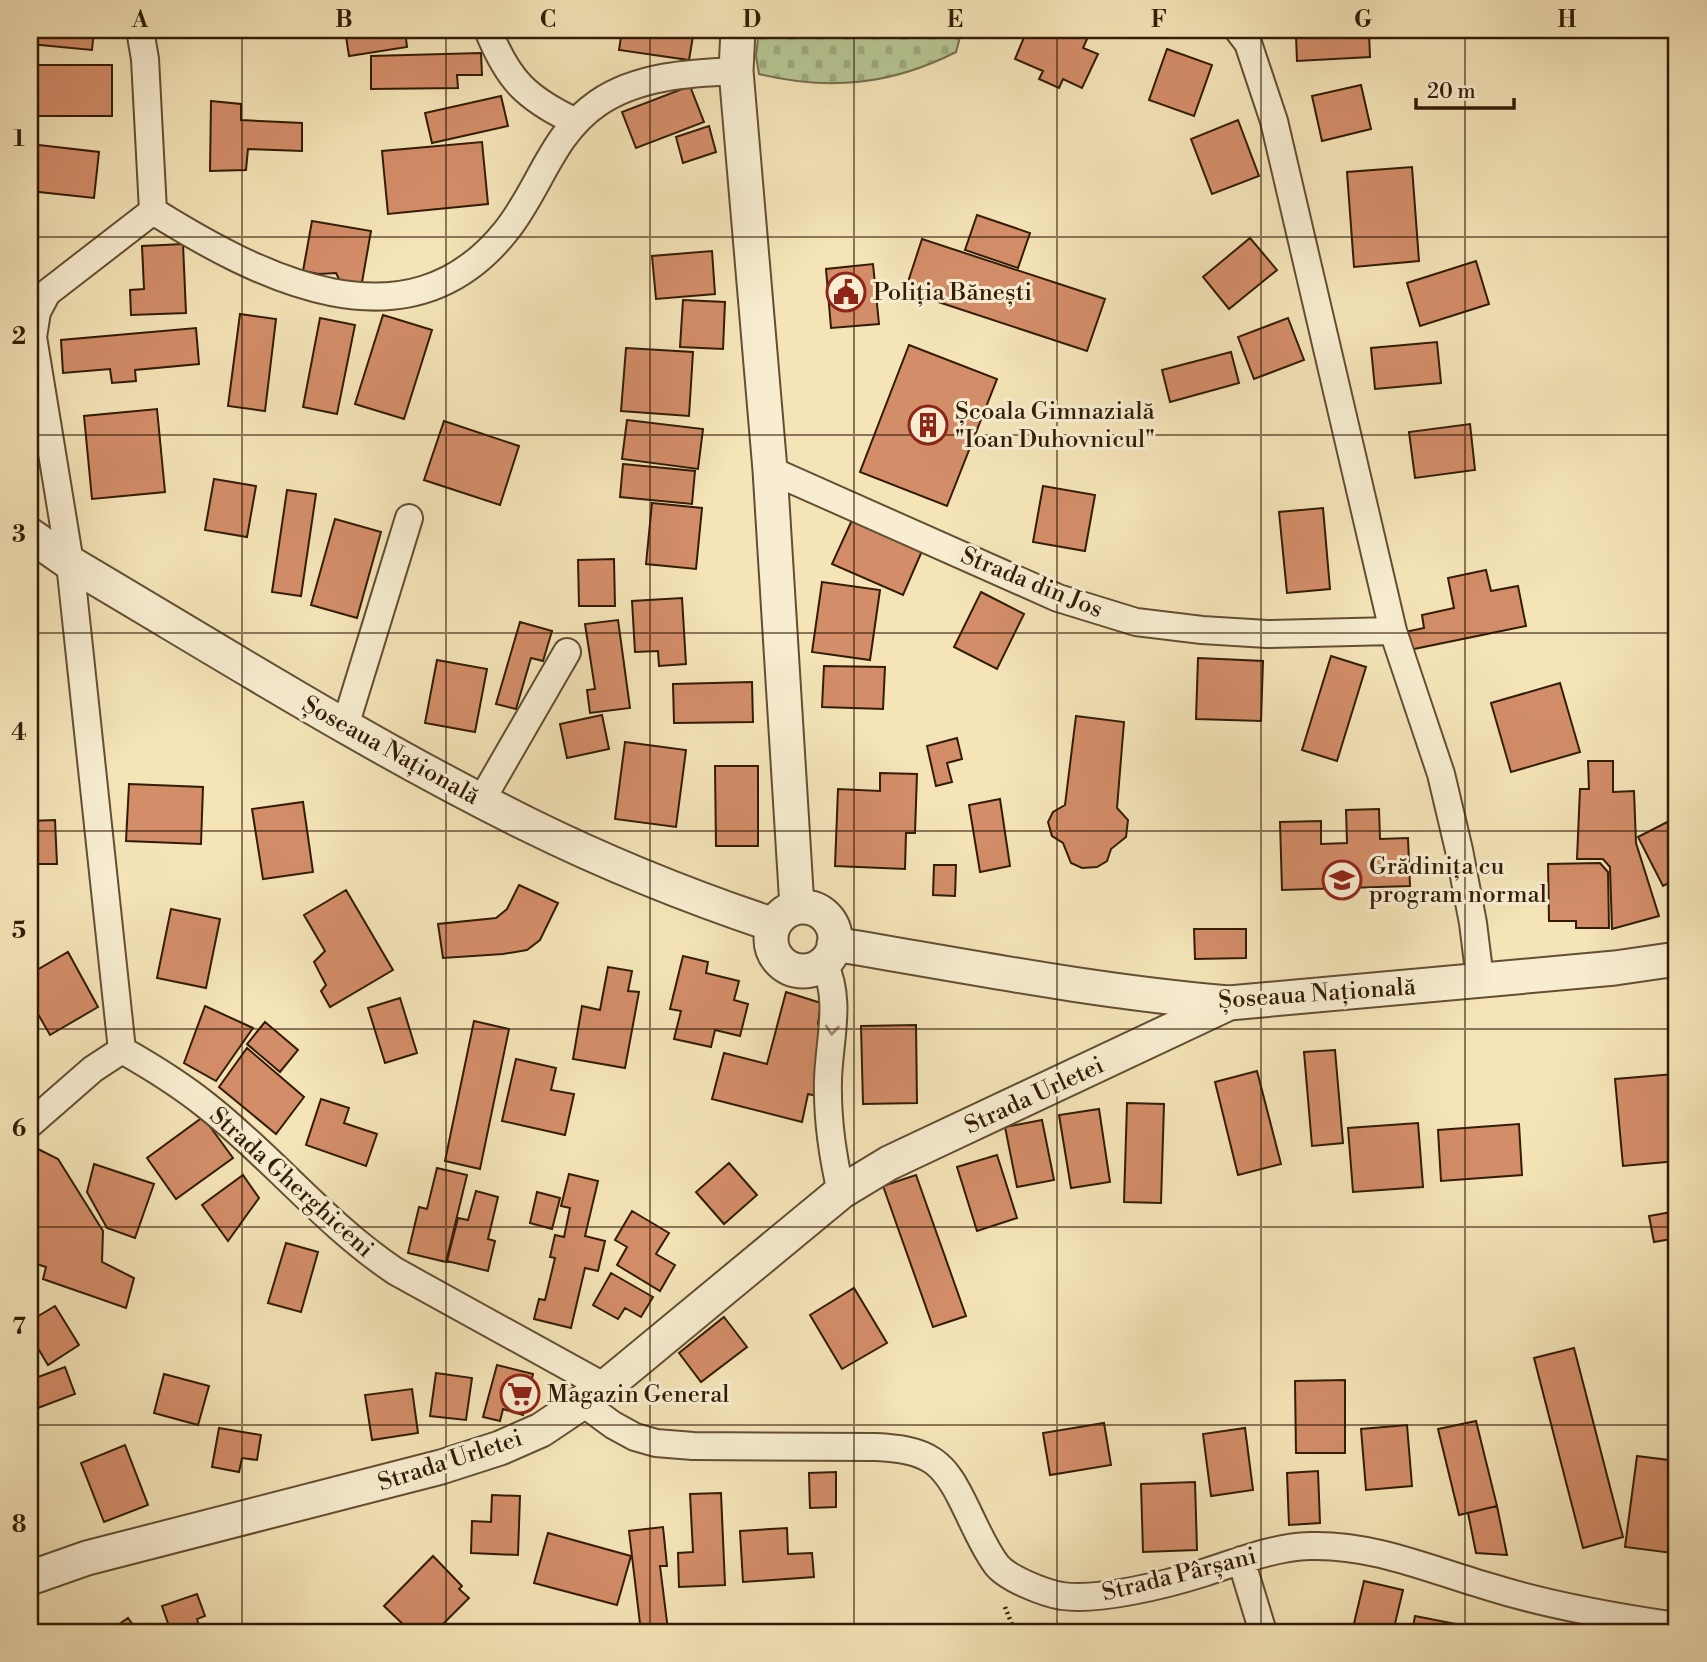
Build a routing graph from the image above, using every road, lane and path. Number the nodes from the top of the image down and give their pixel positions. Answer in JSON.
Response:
{"nodes":[{"id":1,"x":140,"y":30,"type":"edge"},
{"id":2,"x":488,"y":30,"type":"edge"},
{"id":3,"x":738,"y":30,"type":"edge"},
{"id":4,"x":1238,"y":30,"type":"edge"},
{"id":5,"x":736,"y":71,"type":"junction"},
{"id":6,"x":574,"y":121,"type":"junction"},
{"id":7,"x":153,"y":211,"type":"junction"},
{"id":8,"x":770,"y":470,"type":"junction"},
{"id":9,"x":409,"y":518,"type":"dead end"},
{"id":10,"x":30,"y":535,"type":"edge"},
{"id":11,"x":69,"y":563,"type":"junction"},
{"id":12,"x":1393,"y":631,"type":"junction"},
{"id":13,"x":567,"y":652,"type":"dead end"},
{"id":14,"x":345,"y":726,"type":"junction"},
{"id":15,"x":481,"y":800,"type":"junction"},
{"id":16,"x":785,"y":916,"type":"junction"},
{"id":17,"x":829,"y":954,"type":"junction"},
{"id":18,"x":1677,"y":959,"type":"edge"},
{"id":19,"x":1479,"y":979,"type":"junction"},
{"id":20,"x":1229,"y":1003,"type":"junction"},
{"id":21,"x":122,"y":1050,"type":"junction"},
{"id":22,"x":30,"y":1124,"type":"edge"},
{"id":23,"x":841,"y":1192,"type":"junction"},
{"id":24,"x":594,"y":1395,"type":"junction"},
{"id":25,"x":1241,"y":1560,"type":"junction"},
{"id":26,"x":30,"y":1578,"type":"edge"},
{"id":27,"x":1677,"y":1626,"type":"edge"},
{"id":28,"x":1263,"y":1632,"type":"edge"}],
"edges":[{"from":1,"to":7,"type":"street"},
{"from":2,"to":6,"type":"street"},
{"from":3,"to":5,"type":"street"},
{"from":4,"to":12,"type":"street"},
{"from":5,"to":6,"type":"street"},
{"from":5,"to":8,"type":"street"},
{"from":6,"to":7,"type":"street"},
{"from":7,"to":11,"type":"street"},
{"from":8,"to":12,"type":"street","name":"Strada din Jos"},
{"from":8,"to":16,"type":"street"},
{"from":9,"to":14,"type":"street"},
{"from":10,"to":11,"type":"street","name":"Șoseaua Națională"},
{"from":11,"to":14,"type":"street","name":"Șoseaua Națională"},
{"from":11,"to":21,"type":"street"},
{"from":12,"to":19,"type":"street"},
{"from":13,"to":15,"type":"street"},
{"from":14,"to":15,"type":"street","name":"Șoseaua Națională"},
{"from":15,"to":16,"type":"street","name":"Șoseaua Națională"},
{"from":16,"to":17,"type":"street","name":"Șoseaua Națională"},
{"from":16,"to":17,"type":"street","name":"Șoseaua Națională"},
{"from":17,"to":20,"type":"street","name":"Șoseaua Națională"},
{"from":17,"to":23,"type":"street","one_way":true},
{"from":18,"to":19,"type":"street","name":"Șoseaua Națională"},
{"from":19,"to":20,"type":"street","name":"Șoseaua Națională"},
{"from":20,"to":23,"type":"street","name":"Strada Urletei"},
{"from":21,"to":22,"type":"street"},
{"from":21,"to":24,"type":"street","name":"Strada Gherghiceni"},
{"from":23,"to":24,"type":"street","name":"Strada Urletei"},
{"from":24,"to":25,"type":"street","name":"Strada Pârșani"},
{"from":24,"to":26,"type":"street","name":"Strada Urletei"},
{"from":25,"to":27,"type":"street","name":"Strada Pârșani"},
{"from":25,"to":28,"type":"street"}]}
